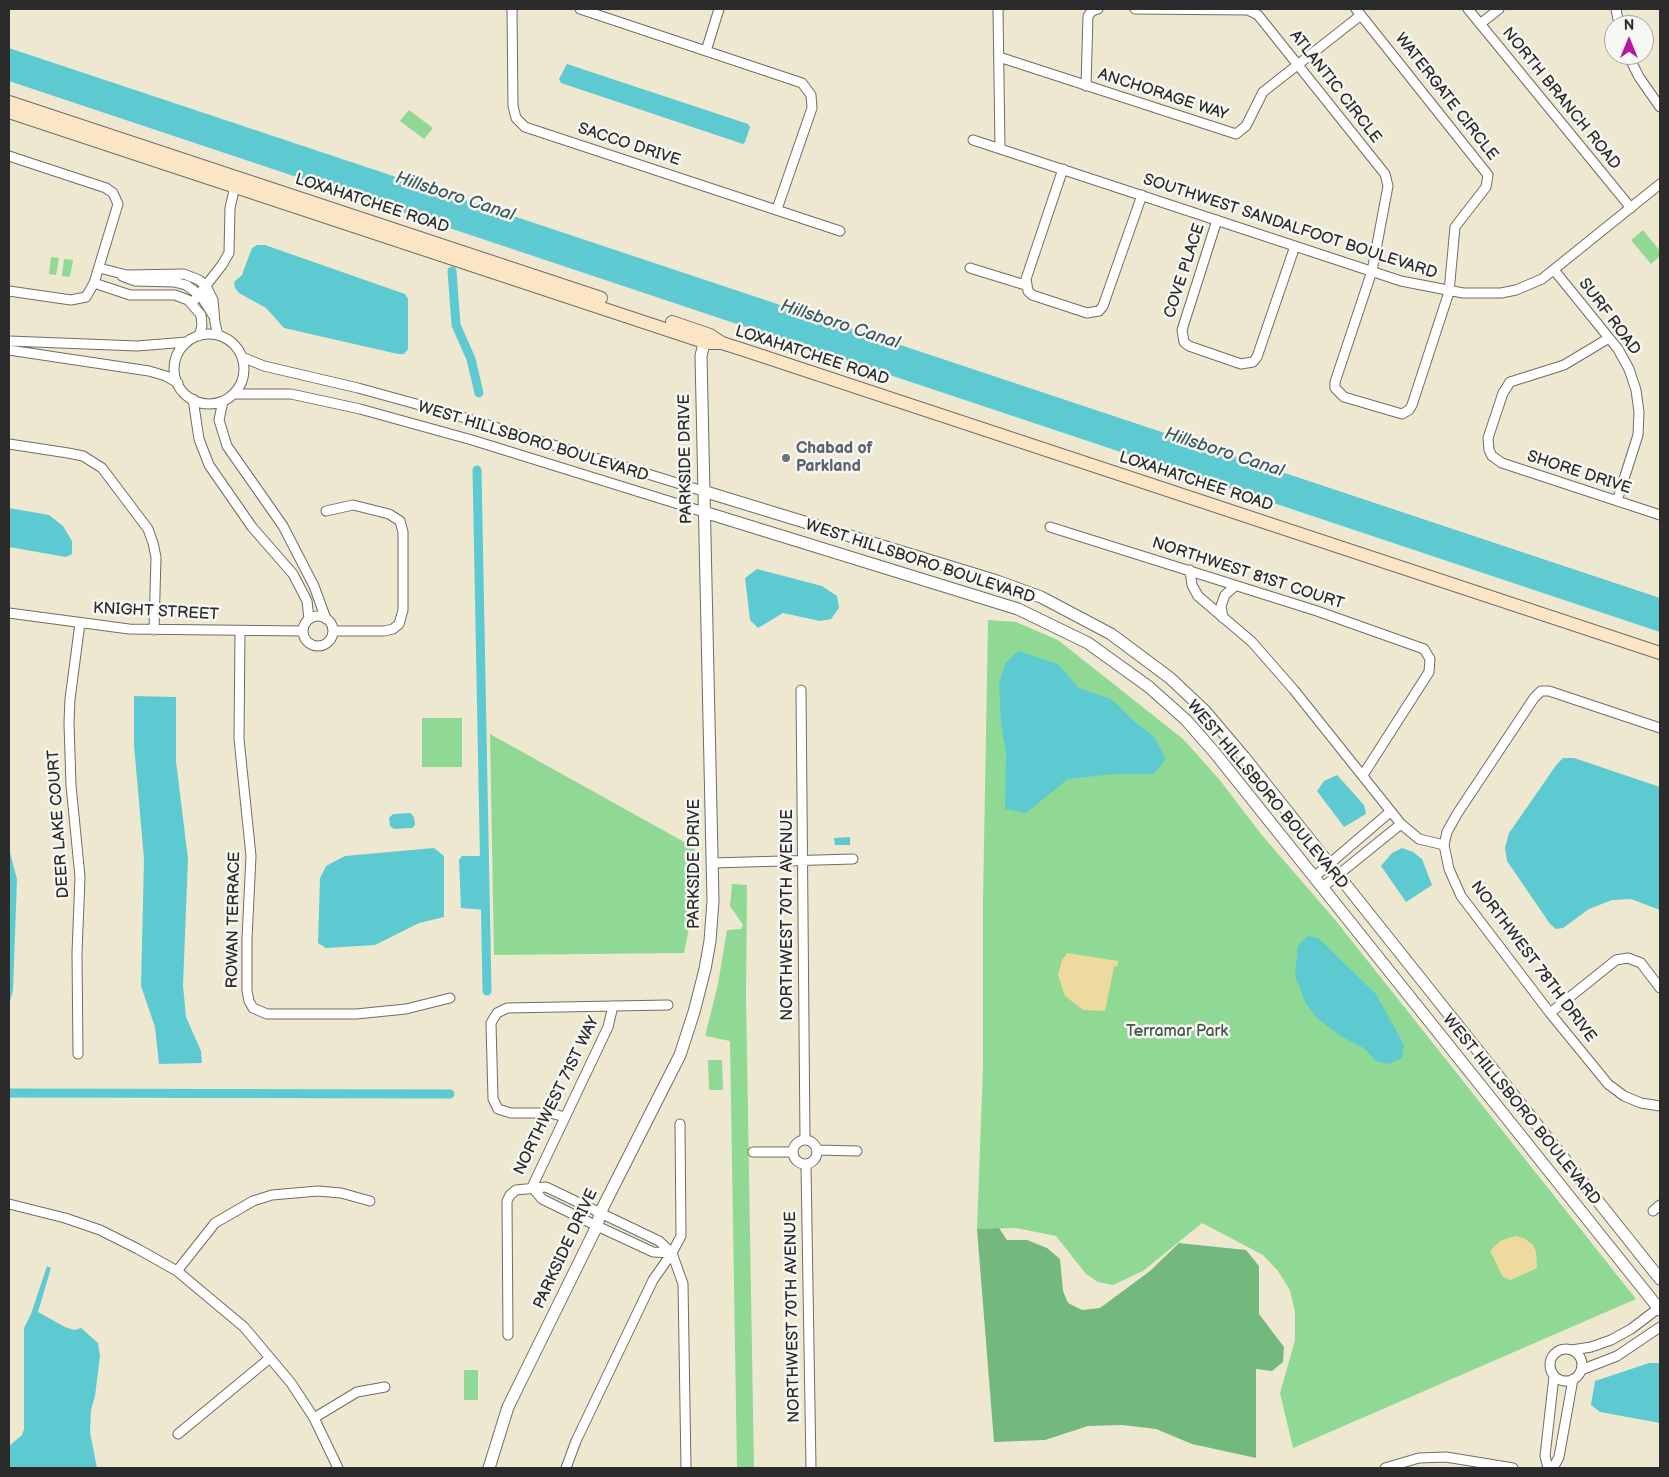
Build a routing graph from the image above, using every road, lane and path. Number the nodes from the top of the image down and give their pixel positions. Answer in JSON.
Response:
{"nodes":[{"id":1,"x":512,"y":9,"type":"edge"},
{"id":2,"x":580,"y":9,"type":"edge"},
{"id":3,"x":719,"y":9,"type":"edge"},
{"id":4,"x":998,"y":9,"type":"edge"},
{"id":5,"x":1098,"y":9,"type":"edge"},
{"id":6,"x":1135,"y":9,"type":"edge"},
{"id":7,"x":1468,"y":9,"type":"edge"},
{"id":8,"x":1499,"y":9,"type":"edge"},
{"id":9,"x":1359,"y":12,"type":"edge"},
{"id":10,"x":1480,"y":24,"type":"junction"},
{"id":11,"x":706,"y":51,"type":"junction"},
{"id":12,"x":999,"y":57,"type":"junction"},
{"id":13,"x":1298,"y":64,"type":"junction"},
{"id":14,"x":1633,"y":65,"type":"edge"},
{"id":15,"x":1086,"y":86,"type":"junction"},
{"id":16,"x":9,"y":102,"type":"edge"},
{"id":17,"x":1660,"y":107,"type":"edge"},
{"id":18,"x":9,"y":112,"type":"edge"},
{"id":19,"x":973,"y":140,"type":"dead end"},
{"id":20,"x":1000,"y":148,"type":"junction"},
{"id":21,"x":9,"y":156,"type":"edge"},
{"id":22,"x":1063,"y":169,"type":"junction"},
{"id":23,"x":1660,"y":184,"type":"edge"},
{"id":24,"x":235,"y":186,"type":"junction"},
{"id":25,"x":1142,"y":195,"type":"junction"},
{"id":26,"x":1631,"y":208,"type":"junction"},
{"id":27,"x":777,"y":209,"type":"junction"},
{"id":28,"x":1217,"y":220,"type":"junction"},
{"id":29,"x":840,"y":231,"type":"dead end"},
{"id":30,"x":1295,"y":246,"type":"junction"},
{"id":31,"x":99,"y":268,"type":"junction"},
{"id":32,"x":970,"y":268,"type":"dead end"},
{"id":33,"x":1554,"y":270,"type":"junction"},
{"id":34,"x":1372,"y":272,"type":"junction"},
{"id":35,"x":145,"y":278,"type":"junction"},
{"id":36,"x":94,"y":283,"type":"junction"},
{"id":37,"x":1025,"y":285,"type":"junction"},
{"id":38,"x":206,"y":286,"type":"junction"},
{"id":39,"x":9,"y":291,"type":"edge"},
{"id":40,"x":1449,"y":292,"type":"junction"},
{"id":41,"x":199,"y":294,"type":"junction"},
{"id":42,"x":145,"y":295,"type":"junction"},
{"id":43,"x":192,"y":302,"type":"junction"},
{"id":44,"x":214,"y":317,"type":"junction"},
{"id":45,"x":199,"y":336,"type":"junction"},
{"id":46,"x":218,"y":336,"type":"junction"},
{"id":47,"x":705,"y":338,"type":"junction"},
{"id":48,"x":1609,"y":338,"type":"junction"},
{"id":49,"x":9,"y":341,"type":"edge"},
{"id":50,"x":188,"y":342,"type":"junction"},
{"id":51,"x":9,"y":350,"type":"edge"},
{"id":52,"x":242,"y":357,"type":"junction"},
{"id":53,"x":178,"y":383,"type":"junction"},
{"id":54,"x":234,"y":394,"type":"junction"},
{"id":55,"x":192,"y":399,"type":"junction"},
{"id":56,"x":223,"y":401,"type":"junction"},
{"id":57,"x":9,"y":444,"type":"edge"},
{"id":58,"x":703,"y":491,"type":"junction"},
{"id":59,"x":1617,"y":501,"type":"junction"},
{"id":60,"x":326,"y":510,"type":"dead end"},
{"id":61,"x":704,"y":512,"type":"junction"},
{"id":62,"x":1660,"y":515,"type":"edge"},
{"id":63,"x":1050,"y":527,"type":"dead end"},
{"id":64,"x":1190,"y":570,"type":"junction"},
{"id":65,"x":1235,"y":586,"type":"junction"},
{"id":66,"x":9,"y":613,"type":"edge"},
{"id":67,"x":1223,"y":618,"type":"junction"},
{"id":68,"x":309,"y":619,"type":"junction"},
{"id":69,"x":326,"y":619,"type":"junction"},
{"id":70,"x":80,"y":623,"type":"junction"},
{"id":71,"x":154,"y":630,"type":"junction"},
{"id":72,"x":333,"y":630,"type":"junction"},
{"id":73,"x":240,"y":631,"type":"junction"},
{"id":74,"x":302,"y":631,"type":"junction"},
{"id":75,"x":1660,"y":653,"type":"edge"},
{"id":76,"x":802,"y":690,"type":"dead end"},
{"id":77,"x":1660,"y":728,"type":"edge"},
{"id":78,"x":1363,"y":775,"type":"junction"},
{"id":79,"x":1390,"y":812,"type":"junction"},
{"id":80,"x":1401,"y":824,"type":"junction"},
{"id":81,"x":1444,"y":845,"type":"junction"},
{"id":82,"x":853,"y":859,"type":"dead end"},
{"id":83,"x":803,"y":860,"type":"junction"},
{"id":84,"x":712,"y":863,"type":"junction"},
{"id":85,"x":1329,"y":864,"type":"junction"},
{"id":86,"x":1337,"y":874,"type":"junction"},
{"id":87,"x":1314,"y":877,"type":"junction"},
{"id":88,"x":1323,"y":887,"type":"junction"},
{"id":89,"x":1660,"y":988,"type":"edge"},
{"id":90,"x":450,"y":998,"type":"dead end"},
{"id":91,"x":668,"y":1005,"type":"dead end"},
{"id":92,"x":613,"y":1006,"type":"junction"},
{"id":93,"x":1550,"y":1013,"type":"junction"},
{"id":94,"x":78,"y":1054,"type":"dead end"},
{"id":95,"x":1660,"y":1106,"type":"edge"},
{"id":96,"x":565,"y":1117,"type":"junction"},
{"id":97,"x":680,"y":1124,"type":"dead end"},
{"id":98,"x":805,"y":1140,"type":"junction"},
{"id":99,"x":817,"y":1150,"type":"junction"},
{"id":100,"x":857,"y":1151,"type":"dead end"},
{"id":101,"x":753,"y":1152,"type":"dead end"},
{"id":102,"x":792,"y":1152,"type":"junction"},
{"id":103,"x":806,"y":1165,"type":"junction"},
{"id":104,"x":532,"y":1187,"type":"junction"},
{"id":105,"x":555,"y":1191,"type":"junction"},
{"id":106,"x":370,"y":1201,"type":"dead end"},
{"id":107,"x":549,"y":1203,"type":"junction"},
{"id":108,"x":9,"y":1204,"type":"edge"},
{"id":109,"x":600,"y":1213,"type":"junction"},
{"id":110,"x":597,"y":1226,"type":"junction"},
{"id":111,"x":647,"y":1235,"type":"junction"},
{"id":112,"x":641,"y":1246,"type":"junction"},
{"id":113,"x":672,"y":1253,"type":"junction"},
{"id":114,"x":177,"y":1271,"type":"junction"},
{"id":115,"x":1660,"y":1279,"type":"edge"},
{"id":116,"x":1660,"y":1308,"type":"edge"},
{"id":117,"x":1660,"y":1327,"type":"edge"},
{"id":118,"x":508,"y":1335,"type":"dead end"},
{"id":119,"x":1572,"y":1350,"type":"junction"},
{"id":120,"x":270,"y":1358,"type":"junction"},
{"id":121,"x":1581,"y":1370,"type":"junction"},
{"id":122,"x":1554,"y":1376,"type":"junction"},
{"id":123,"x":1574,"y":1379,"type":"junction"},
{"id":124,"x":385,"y":1387,"type":"dead end"},
{"id":125,"x":1550,"y":1415,"type":"junction"},
{"id":126,"x":314,"y":1418,"type":"junction"},
{"id":127,"x":1566,"y":1418,"type":"junction"},
{"id":128,"x":178,"y":1434,"type":"dead end"},
{"id":129,"x":338,"y":1468,"type":"edge"},
{"id":130,"x":489,"y":1468,"type":"edge"},
{"id":131,"x":566,"y":1468,"type":"edge"},
{"id":132,"x":686,"y":1468,"type":"edge"},
{"id":133,"x":811,"y":1468,"type":"edge"},
{"id":134,"x":1385,"y":1468,"type":"edge"},
{"id":135,"x":1513,"y":1468,"type":"edge"},
{"id":136,"x":1548,"y":1468,"type":"edge"},
{"id":137,"x":1553,"y":1468,"type":"edge"}],
"edges":[{"from":1,"to":27,"type":"street","name":"SACCO DRIVE"},
{"from":2,"to":11,"type":"street"},
{"from":3,"to":11,"type":"street"},
{"from":4,"to":12,"type":"street"},
{"from":5,"to":15,"type":"street"},
{"from":6,"to":13,"type":"street","name":"ATLANTIC CIRCLE"},
{"from":7,"to":10,"type":"street","name":"NORTH BRANCH ROAD"},
{"from":8,"to":10,"type":"street"},
{"from":9,"to":13,"type":"street","name":"ANCHORAGE WAY"},
{"from":9,"to":40,"type":"street","name":"WATERGATE CIRCLE"},
{"from":10,"to":26,"type":"street","name":"NORTH BRANCH ROAD"},
{"from":11,"to":27,"type":"street"},
{"from":12,"to":15,"type":"street","name":"ANCHORAGE WAY"},
{"from":12,"to":20,"type":"street"},
{"from":13,"to":15,"type":"street","name":"ANCHORAGE WAY"},
{"from":13,"to":34,"type":"street","name":"ATLANTIC CIRCLE"},
{"from":14,"to":17,"type":"street"},
{"from":16,"to":47,"type":"main road","name":"LOXAHATCHEE ROAD"},
{"from":18,"to":24,"type":"main road","name":"LOXAHATCHEE ROAD"},
{"from":19,"to":20,"type":"street","name":"SOUTHWEST SANDALFOOT BOULEVARD"},
{"from":20,"to":22,"type":"street","name":"SOUTHWEST SANDALFOOT BOULEVARD"},
{"from":21,"to":31,"type":"street"},
{"from":22,"to":25,"type":"street","name":"SOUTHWEST SANDALFOOT BOULEVARD"},
{"from":22,"to":37,"type":"street"},
{"from":23,"to":26,"type":"street","name":"SOUTHWEST SANDALFOOT BOULEVARD"},
{"from":24,"to":38,"type":"street"},
{"from":24,"to":47,"type":"main road","name":"LOXAHATCHEE ROAD"},
{"from":25,"to":28,"type":"street","name":"SOUTHWEST SANDALFOOT BOULEVARD"},
{"from":25,"to":37,"type":"street"},
{"from":26,"to":33,"type":"street","name":"SOUTHWEST SANDALFOOT BOULEVARD"},
{"from":27,"to":29,"type":"street","name":"SACCO DRIVE"},
{"from":28,"to":30,"type":"street","name":"SOUTHWEST SANDALFOOT BOULEVARD"},
{"from":28,"to":30,"type":"street","name":"COVE PLACE"},
{"from":30,"to":34,"type":"street","name":"SOUTHWEST SANDALFOOT BOULEVARD"},
{"from":31,"to":35,"type":"street"},
{"from":31,"to":36,"type":"street"},
{"from":32,"to":37,"type":"street"},
{"from":33,"to":40,"type":"street","name":"SOUTHWEST SANDALFOOT BOULEVARD"},
{"from":33,"to":48,"type":"street","name":"SURF ROAD"},
{"from":34,"to":40,"type":"street","name":"SOUTHWEST SANDALFOOT BOULEVARD"},
{"from":34,"to":40,"type":"street","name":"WATERGATE CIRCLE"},
{"from":35,"to":38,"type":"street"},
{"from":35,"to":41,"type":"street"},
{"from":35,"to":42,"type":"street"},
{"from":36,"to":39,"type":"street"},
{"from":36,"to":42,"type":"street"},
{"from":38,"to":41,"type":"street"},
{"from":38,"to":44,"type":"street"},
{"from":41,"to":43,"type":"street"},
{"from":41,"to":44,"type":"street"},
{"from":42,"to":43,"type":"street"},
{"from":43,"to":45,"type":"street"},
{"from":44,"to":46,"type":"street"},
{"from":45,"to":46,"type":"street"},
{"from":45,"to":50,"type":"street"},
{"from":46,"to":52,"type":"street"},
{"from":47,"to":58,"type":"street","name":"PARKSIDE DRIVE"},
{"from":47,"to":75,"type":"main road","name":"LOXAHATCHEE ROAD"},
{"from":48,"to":59,"type":"street","name":"SURF ROAD"},
{"from":48,"to":59,"type":"street","name":"SHORE DRIVE"},
{"from":49,"to":50,"type":"street"},
{"from":50,"to":53,"type":"street"},
{"from":51,"to":53,"type":"street"},
{"from":52,"to":54,"type":"street"},
{"from":52,"to":58,"type":"street","name":"WEST HILLSBORO BOULEVARD"},
{"from":53,"to":55,"type":"street"},
{"from":54,"to":56,"type":"street"},
{"from":54,"to":61,"type":"street","name":"WEST HILLSBORO BOULEVARD"},
{"from":55,"to":56,"type":"street"},
{"from":55,"to":68,"type":"street"},
{"from":56,"to":69,"type":"street"},
{"from":57,"to":71,"type":"street"},
{"from":58,"to":61,"type":"street","name":"PARKSIDE DRIVE"},
{"from":58,"to":85,"type":"street","name":"WEST HILLSBORO BOULEVARD"},
{"from":59,"to":62,"type":"street","name":"SHORE DRIVE"},
{"from":60,"to":72,"type":"street"},
{"from":61,"to":84,"type":"street","name":"PARKSIDE DRIVE"},
{"from":61,"to":87,"type":"street","name":"WEST HILLSBORO BOULEVARD"},
{"from":63,"to":64,"type":"street","name":"NORTHWEST 81ST COURT"},
{"from":64,"to":65,"type":"street","name":"NORTHWEST 81ST COURT"},
{"from":64,"to":67,"type":"street"},
{"from":65,"to":67,"type":"street"},
{"from":65,"to":78,"type":"street","name":"NORTHWEST 81ST COURT"},
{"from":66,"to":70,"type":"street","name":"KNIGHT STREET"},
{"from":67,"to":78,"type":"street"},
{"from":68,"to":69,"type":"street"},
{"from":68,"to":74,"type":"street"},
{"from":69,"to":72,"type":"street"},
{"from":70,"to":71,"type":"street","name":"KNIGHT STREET"},
{"from":70,"to":94,"type":"street","name":"DEER LAKE COURT"},
{"from":71,"to":73,"type":"street","name":"KNIGHT STREET"},
{"from":72,"to":74,"type":"street"},
{"from":73,"to":74,"type":"street","name":"KNIGHT STREET"},
{"from":73,"to":90,"type":"street","name":"ROWAN TERRACE"},
{"from":76,"to":83,"type":"street","name":"NORTHWEST 70TH AVENUE"},
{"from":77,"to":81,"type":"street"},
{"from":78,"to":79,"type":"street"},
{"from":79,"to":80,"type":"street"},
{"from":79,"to":85,"type":"street"},
{"from":80,"to":81,"type":"street"},
{"from":80,"to":86,"type":"street"},
{"from":81,"to":93,"type":"street","name":"NORTHWEST 78TH DRIVE"},
{"from":82,"to":83,"type":"street"},
{"from":83,"to":84,"type":"street"},
{"from":83,"to":98,"type":"street","name":"NORTHWEST 70TH AVENUE"},
{"from":84,"to":109,"type":"street","name":"PARKSIDE DRIVE"},
{"from":85,"to":86,"type":"street","name":"WEST HILLSBORO BOULEVARD"},
{"from":85,"to":87,"type":"street"},
{"from":86,"to":88,"type":"street"},
{"from":86,"to":115,"type":"street","name":"WEST HILLSBORO BOULEVARD"},
{"from":87,"to":88,"type":"street","name":"WEST HILLSBORO BOULEVARD"},
{"from":88,"to":116,"type":"street","name":"WEST HILLSBORO BOULEVARD"},
{"from":89,"to":93,"type":"street"},
{"from":91,"to":92,"type":"street"},
{"from":92,"to":96,"type":"street","name":"NORTHWEST 71ST WAY"},
{"from":92,"to":96,"type":"street"},
{"from":93,"to":95,"type":"street","name":"NORTHWEST 78TH DRIVE"},
{"from":96,"to":104,"type":"street","name":"NORTHWEST 71ST WAY"},
{"from":97,"to":113,"type":"street"},
{"from":98,"to":99,"type":"street"},
{"from":98,"to":102,"type":"street"},
{"from":99,"to":100,"type":"street"},
{"from":99,"to":103,"type":"street"},
{"from":101,"to":102,"type":"street"},
{"from":102,"to":103,"type":"street"},
{"from":103,"to":133,"type":"street","name":"NORTHWEST 70TH AVENUE"},
{"from":104,"to":105,"type":"street"},
{"from":104,"to":107,"type":"street"},
{"from":104,"to":118,"type":"street","name":"NORTHWEST 71ST WAY"},
{"from":105,"to":107,"type":"street"},
{"from":105,"to":109,"type":"street"},
{"from":106,"to":114,"type":"street"},
{"from":107,"to":110,"type":"street"},
{"from":108,"to":114,"type":"street"},
{"from":109,"to":110,"type":"street","name":"PARKSIDE DRIVE"},
{"from":109,"to":111,"type":"street"},
{"from":110,"to":112,"type":"street"},
{"from":110,"to":130,"type":"street","name":"PARKSIDE DRIVE"},
{"from":111,"to":112,"type":"street"},
{"from":111,"to":113,"type":"street"},
{"from":112,"to":113,"type":"street"},
{"from":113,"to":131,"type":"street"},
{"from":113,"to":132,"type":"street"},
{"from":114,"to":120,"type":"street"},
{"from":116,"to":119,"type":"street"},
{"from":117,"to":121,"type":"street"},
{"from":119,"to":121,"type":"street"},
{"from":119,"to":122,"type":"street"},
{"from":120,"to":126,"type":"street"},
{"from":120,"to":128,"type":"street"},
{"from":121,"to":123,"type":"street"},
{"from":122,"to":123,"type":"street"},
{"from":122,"to":125,"type":"street"},
{"from":123,"to":127,"type":"street"},
{"from":124,"to":126,"type":"street"},
{"from":125,"to":127,"type":"street"},
{"from":125,"to":136,"type":"street"},
{"from":126,"to":129,"type":"street"},
{"from":127,"to":137,"type":"street"},
{"from":134,"to":135,"type":"street"}]}
